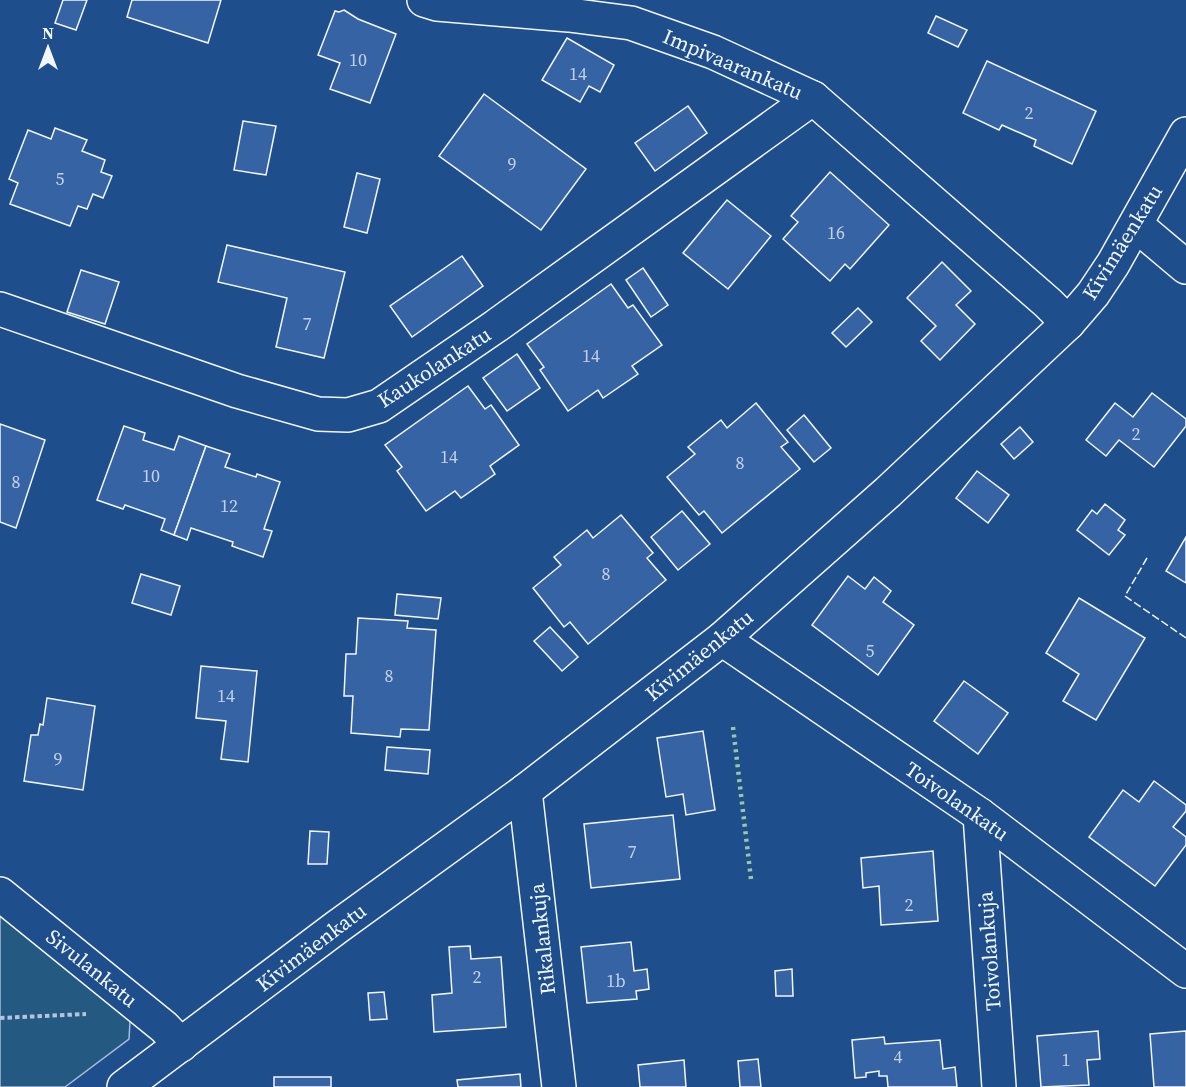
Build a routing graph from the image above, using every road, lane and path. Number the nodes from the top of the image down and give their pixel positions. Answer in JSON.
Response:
{"nodes":[{"id":1,"x":424,"y":0,"type":"edge"},
{"id":2,"x":813,"y":98,"type":"junction"},
{"id":3,"x":1186,"y":134,"type":"edge"},
{"id":4,"x":1136,"y":225,"type":"junction"},
{"id":5,"x":1186,"y":267,"type":"edge"},
{"id":6,"x":0,"y":309,"type":"edge"},
{"id":7,"x":1068,"y":323,"type":"junction"},
{"id":8,"x":722,"y":639,"type":"junction"},
{"id":9,"x":525,"y":791,"type":"junction"},
{"id":10,"x":980,"y":815,"type":"junction"},
{"id":11,"x":0,"y":894,"type":"edge"},
{"id":12,"x":1186,"y":971,"type":"edge"},
{"id":13,"x":133,"y":1002,"type":"junction"},
{"id":14,"x":0,"y":1018,"type":"edge"},
{"id":15,"x":181,"y":1045,"type":"junction"},
{"id":16,"x":124,"y":1087,"type":"edge"},
{"id":17,"x":559,"y":1087,"type":"edge"},
{"id":18,"x":999,"y":1087,"type":"edge"}],
"edges":[{"from":1,"to":2,"type":"street","name":"Impivaarankatu"},
{"from":2,"to":6,"type":"street","name":"Kaukolankatu"},
{"from":2,"to":7,"type":"street","name":"Impivaarankatu"},
{"from":3,"to":4,"type":"street","name":"Kivimäenkatu"},
{"from":4,"to":5,"type":"street"},
{"from":4,"to":7,"type":"street","name":"Kivimäenkatu"},
{"from":7,"to":8,"type":"street","name":"Kivimäenkatu"},
{"from":8,"to":9,"type":"street","name":"Kivimäenkatu"},
{"from":8,"to":10,"type":"street","name":"Toivolankatu"},
{"from":9,"to":15,"type":"street","name":"Kivimäenkatu"},
{"from":9,"to":17,"type":"street","name":"Rikalankuja"},
{"from":10,"to":12,"type":"street","name":"Toivolankatu"},
{"from":10,"to":18,"type":"street","name":"Toivolankuja"},
{"from":11,"to":13,"type":"street","name":"Sivulankatu"},
{"from":13,"to":14,"type":"path"},
{"from":13,"to":15,"type":"street","name":"Sivulankatu"},
{"from":15,"to":16,"type":"street","name":"Kivimäenkatu"}]}
